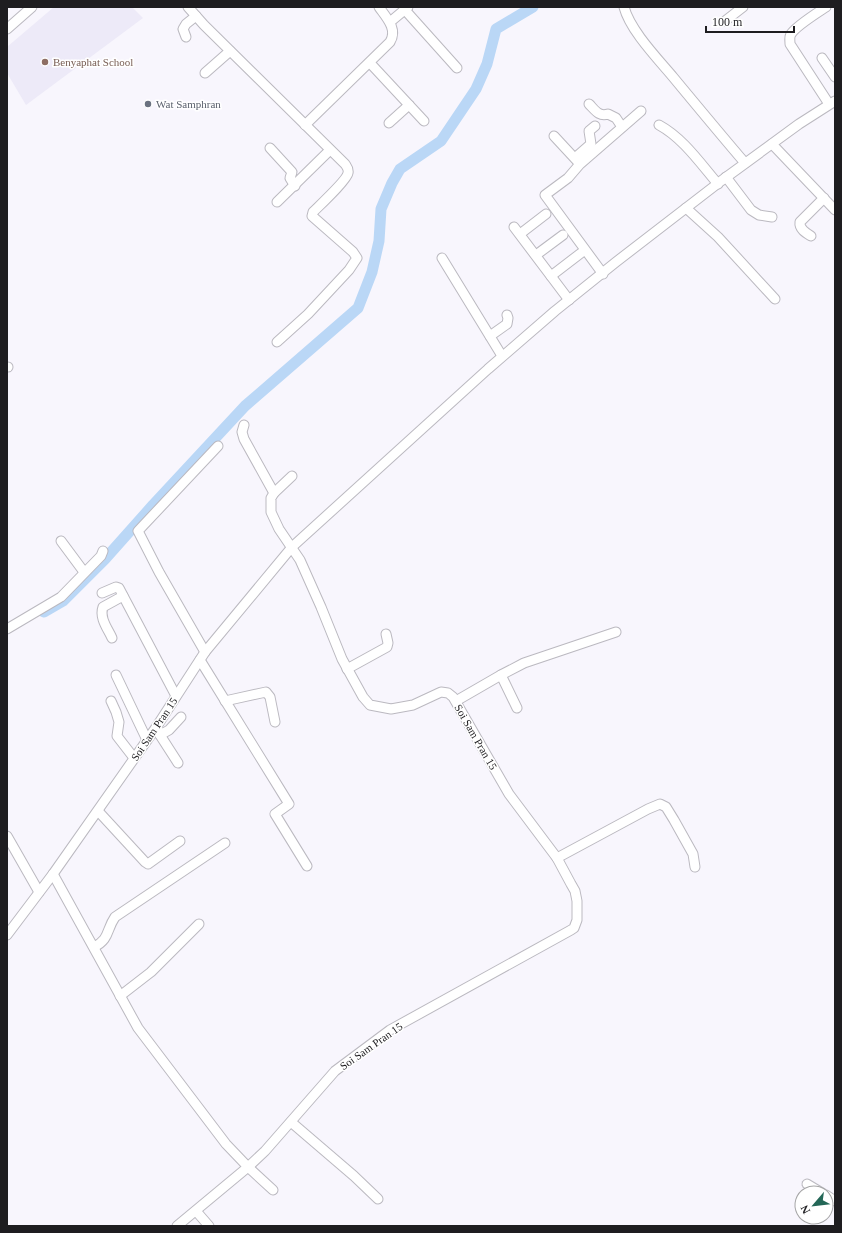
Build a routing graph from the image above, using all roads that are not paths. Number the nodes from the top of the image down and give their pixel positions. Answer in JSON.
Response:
{"nodes":[{"id":1,"x":32,"y":7,"type":"edge"},
{"id":2,"x":188,"y":7,"type":"edge"},
{"id":3,"x":379,"y":7,"type":"edge"},
{"id":4,"x":624,"y":7,"type":"edge"},
{"id":5,"x":743,"y":7,"type":"edge"},
{"id":6,"x":826,"y":7,"type":"edge"},
{"id":7,"x":407,"y":8,"type":"edge"},
{"id":8,"x":196,"y":16,"type":"junction"},
{"id":9,"x":725,"y":21,"type":"dead end"},
{"id":10,"x":390,"y":22,"type":"junction"},
{"id":11,"x":7,"y":30,"type":"edge"},
{"id":12,"x":186,"y":37,"type":"dead end"},
{"id":13,"x":230,"y":51,"type":"junction"},
{"id":14,"x":822,"y":58,"type":"dead end"},
{"id":15,"x":370,"y":63,"type":"junction"},
{"id":16,"x":457,"y":68,"type":"dead end"},
{"id":17,"x":205,"y":73,"type":"dead end"},
{"id":18,"x":835,"y":77,"type":"edge"},
{"id":19,"x":832,"y":102,"type":"edge"},
{"id":20,"x":589,"y":104,"type":"dead end"},
{"id":21,"x":409,"y":105,"type":"junction"},
{"id":22,"x":641,"y":111,"type":"dead end"},
{"id":23,"x":424,"y":121,"type":"dead end"},
{"id":24,"x":389,"y":123,"type":"dead end"},
{"id":25,"x":305,"y":125,"type":"junction"},
{"id":26,"x":659,"y":125,"type":"dead end"},
{"id":27,"x":594,"y":126,"type":"dead end"},
{"id":28,"x":622,"y":127,"type":"junction"},
{"id":29,"x":554,"y":136,"type":"dead end"},
{"id":30,"x":772,"y":144,"type":"junction"},
{"id":31,"x":270,"y":148,"type":"dead end"},
{"id":32,"x":330,"y":150,"type":"junction"},
{"id":33,"x":577,"y":161,"type":"junction"},
{"id":34,"x":746,"y":163,"type":"junction"},
{"id":35,"x":726,"y":177,"type":"junction"},
{"id":36,"x":718,"y":184,"type":"junction"},
{"id":37,"x":295,"y":186,"type":"junction"},
{"id":38,"x":824,"y":198,"type":"junction"},
{"id":39,"x":277,"y":202,"type":"dead end"},
{"id":40,"x":686,"y":208,"type":"junction"},
{"id":41,"x":835,"y":210,"type":"edge"},
{"id":42,"x":546,"y":214,"type":"dead end"},
{"id":43,"x":772,"y":217,"type":"dead end"},
{"id":44,"x":563,"y":235,"type":"dead end"},
{"id":45,"x":811,"y":236,"type":"dead end"},
{"id":46,"x":581,"y":253,"type":"dead end"},
{"id":47,"x":536,"y":255,"type":"junction"},
{"id":48,"x":442,"y":258,"type":"dead end"},
{"id":49,"x":603,"y":274,"type":"junction"},
{"id":50,"x":551,"y":276,"type":"junction"},
{"id":51,"x":775,"y":299,"type":"dead end"},
{"id":52,"x":569,"y":300,"type":"junction"},
{"id":53,"x":507,"y":315,"type":"dead end"},
{"id":54,"x":490,"y":336,"type":"junction"},
{"id":55,"x":277,"y":342,"type":"dead end"},
{"id":56,"x":502,"y":356,"type":"junction"},
{"id":57,"x":244,"y":425,"type":"dead end"},
{"id":58,"x":218,"y":446,"type":"dead end"},
{"id":59,"x":292,"y":476,"type":"dead end"},
{"id":60,"x":274,"y":493,"type":"junction"},
{"id":61,"x":61,"y":542,"type":"dead end"},
{"id":62,"x":292,"y":547,"type":"junction"},
{"id":63,"x":103,"y":551,"type":"dead end"},
{"id":64,"x":84,"y":572,"type":"junction"},
{"id":65,"x":102,"y":593,"type":"dead end"},
{"id":66,"x":123,"y":596,"type":"junction"},
{"id":67,"x":7,"y":629,"type":"edge"},
{"id":68,"x":616,"y":632,"type":"dead end"},
{"id":69,"x":386,"y":634,"type":"dead end"},
{"id":70,"x":112,"y":638,"type":"dead end"},
{"id":71,"x":205,"y":652,"type":"junction"},
{"id":72,"x":200,"y":660,"type":"junction"},
{"id":73,"x":347,"y":669,"type":"junction"},
{"id":74,"x":116,"y":675,"type":"dead end"},
{"id":75,"x":501,"y":675,"type":"junction"},
{"id":76,"x":176,"y":696,"type":"junction"},
{"id":77,"x":111,"y":701,"type":"dead end"},
{"id":78,"x":225,"y":701,"type":"junction"},
{"id":79,"x":456,"y":701,"type":"junction"},
{"id":80,"x":517,"y":708,"type":"dead end"},
{"id":81,"x":181,"y":717,"type":"dead end"},
{"id":82,"x":274,"y":722,"type":"dead end"},
{"id":83,"x":159,"y":731,"type":"junction"},
{"id":84,"x":147,"y":740,"type":"junction"},
{"id":85,"x":134,"y":758,"type":"junction"},
{"id":86,"x":178,"y":763,"type":"dead end"},
{"id":87,"x":98,"y":811,"type":"junction"},
{"id":88,"x":7,"y":836,"type":"edge"},
{"id":89,"x":180,"y":841,"type":"dead end"},
{"id":90,"x":225,"y":843,"type":"dead end"},
{"id":91,"x":557,"y":858,"type":"junction"},
{"id":92,"x":307,"y":866,"type":"dead end"},
{"id":93,"x":695,"y":867,"type":"dead end"},
{"id":94,"x":53,"y":874,"type":"junction"},
{"id":95,"x":39,"y":892,"type":"junction"},
{"id":96,"x":198,"y":924,"type":"dead end"},
{"id":97,"x":7,"y":935,"type":"edge"},
{"id":98,"x":94,"y":946,"type":"junction"},
{"id":99,"x":120,"y":996,"type":"junction"},
{"id":100,"x":291,"y":1122,"type":"junction"},
{"id":101,"x":248,"y":1167,"type":"junction"},
{"id":102,"x":273,"y":1190,"type":"dead end"},
{"id":103,"x":378,"y":1199,"type":"dead end"},
{"id":104,"x":196,"y":1211,"type":"junction"},
{"id":105,"x":177,"y":1226,"type":"edge"},
{"id":106,"x":209,"y":1226,"type":"edge"}],
"edges":[{"from":1,"to":11,"type":"street"},
{"from":2,"to":8,"type":"street"},
{"from":3,"to":10,"type":"street"},
{"from":4,"to":34,"type":"street"},
{"from":5,"to":9,"type":"street"},
{"from":6,"to":19,"type":"street"},
{"from":7,"to":10,"type":"street"},
{"from":7,"to":16,"type":"street"},
{"from":8,"to":12,"type":"street"},
{"from":8,"to":13,"type":"street"},
{"from":10,"to":15,"type":"street"},
{"from":13,"to":17,"type":"street"},
{"from":13,"to":25,"type":"street"},
{"from":14,"to":18,"type":"street"},
{"from":15,"to":21,"type":"street"},
{"from":15,"to":25,"type":"street"},
{"from":19,"to":30,"type":"street"},
{"from":20,"to":28,"type":"street"},
{"from":21,"to":23,"type":"street"},
{"from":21,"to":24,"type":"street"},
{"from":22,"to":28,"type":"street"},
{"from":25,"to":32,"type":"street"},
{"from":26,"to":36,"type":"street"},
{"from":27,"to":33,"type":"street"},
{"from":28,"to":33,"type":"street"},
{"from":29,"to":33,"type":"street"},
{"from":30,"to":34,"type":"street"},
{"from":30,"to":38,"type":"street"},
{"from":31,"to":37,"type":"street"},
{"from":32,"to":37,"type":"street"},
{"from":32,"to":55,"type":"street"},
{"from":33,"to":49,"type":"street"},
{"from":34,"to":35,"type":"street"},
{"from":35,"to":36,"type":"street"},
{"from":35,"to":43,"type":"street"},
{"from":36,"to":40,"type":"street"},
{"from":37,"to":39,"type":"street"},
{"from":38,"to":41,"type":"street"},
{"from":38,"to":45,"type":"street"},
{"from":40,"to":49,"type":"street"},
{"from":40,"to":51,"type":"street"},
{"from":42,"to":47,"type":"street"},
{"from":44,"to":47,"type":"street"},
{"from":46,"to":50,"type":"street"},
{"from":47,"to":50,"type":"street"},
{"from":48,"to":54,"type":"street"},
{"from":49,"to":52,"type":"street"},
{"from":50,"to":52,"type":"street"},
{"from":52,"to":56,"type":"street"},
{"from":53,"to":54,"type":"street"},
{"from":54,"to":56,"type":"street"},
{"from":56,"to":62,"type":"street"},
{"from":57,"to":60,"type":"street"},
{"from":58,"to":71,"type":"street"},
{"from":59,"to":60,"type":"street"},
{"from":60,"to":62,"type":"street"},
{"from":61,"to":64,"type":"street"},
{"from":62,"to":71,"type":"street","name":"Soi Sam Pran 15"},
{"from":62,"to":73,"type":"street","name":"Soi Sam Pran 15"},
{"from":63,"to":64,"type":"street"},
{"from":64,"to":67,"type":"street"},
{"from":65,"to":66,"type":"street"},
{"from":66,"to":70,"type":"street"},
{"from":66,"to":76,"type":"street"},
{"from":68,"to":75,"type":"street"},
{"from":69,"to":73,"type":"street"},
{"from":71,"to":72,"type":"street","name":"Soi Sam Pran 15"},
{"from":72,"to":76,"type":"street","name":"Soi Sam Pran 15"},
{"from":72,"to":78,"type":"street"},
{"from":73,"to":79,"type":"street","name":"Soi Sam Pran 15"},
{"from":74,"to":84,"type":"street"},
{"from":75,"to":79,"type":"street"},
{"from":75,"to":80,"type":"street"},
{"from":76,"to":83,"type":"street","name":"Soi Sam Pran 15"},
{"from":77,"to":85,"type":"street"},
{"from":78,"to":82,"type":"street"},
{"from":78,"to":92,"type":"street"},
{"from":79,"to":91,"type":"street","name":"Soi Sam Pran 15"},
{"from":81,"to":83,"type":"street"},
{"from":83,"to":84,"type":"street","name":"Soi Sam Pran 15"},
{"from":83,"to":86,"type":"street"},
{"from":84,"to":85,"type":"street","name":"Soi Sam Pran 15"},
{"from":85,"to":87,"type":"street","name":"Soi Sam Pran 15"},
{"from":87,"to":89,"type":"street"},
{"from":87,"to":94,"type":"street","name":"Soi Sam Pran 15"},
{"from":88,"to":95,"type":"street"},
{"from":90,"to":98,"type":"street"},
{"from":91,"to":93,"type":"street"},
{"from":91,"to":100,"type":"street","name":"Soi Sam Pran 15"},
{"from":94,"to":95,"type":"street","name":"Soi Sam Pran 15"},
{"from":94,"to":98,"type":"street"},
{"from":95,"to":97,"type":"street","name":"Soi Sam Pran 15"},
{"from":96,"to":99,"type":"street"},
{"from":98,"to":99,"type":"street"},
{"from":99,"to":101,"type":"street"},
{"from":100,"to":101,"type":"street","name":"Soi Sam Pran 15"},
{"from":100,"to":103,"type":"street"},
{"from":101,"to":102,"type":"street"},
{"from":101,"to":104,"type":"street","name":"Soi Sam Pran 15"},
{"from":104,"to":105,"type":"street","name":"Soi Sam Pran 15"},
{"from":104,"to":106,"type":"street"}]}
